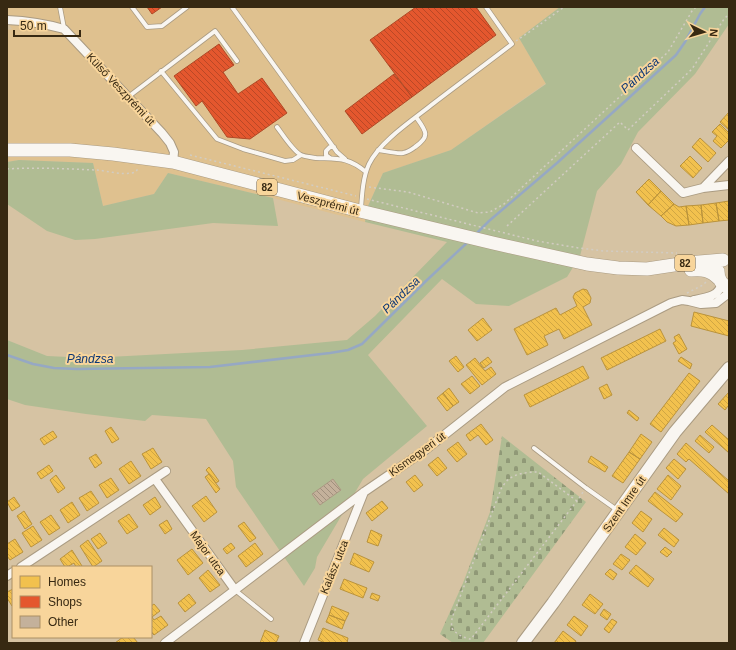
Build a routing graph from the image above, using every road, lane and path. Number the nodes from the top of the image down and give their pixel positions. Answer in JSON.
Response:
{"nodes":[{"id":1,"x":60,"y":7,"type":"edge"},
{"id":2,"x":132,"y":7,"type":"edge"},
{"id":3,"x":187,"y":7,"type":"edge"},
{"id":4,"x":232,"y":7,"type":"edge"},
{"id":5,"x":486,"y":7,"type":"edge"},
{"id":6,"x":564,"y":7,"type":"edge"},
{"id":7,"x":696,"y":7,"type":"edge"},
{"id":8,"x":729,"y":14,"type":"edge"},
{"id":9,"x":7,"y":20,"type":"edge"},
{"id":10,"x":64,"y":29,"type":"junction"},
{"id":11,"x":512,"y":44,"type":"junction"},
{"id":12,"x":237,"y":61,"type":"dead end"},
{"id":13,"x":161,"y":71,"type":"junction"},
{"id":14,"x":128,"y":97,"type":"junction"},
{"id":15,"x":416,"y":117,"type":"junction"},
{"id":16,"x":277,"y":127,"type":"dead end"},
{"id":17,"x":334,"y":147,"type":"junction"},
{"id":18,"x":636,"y":148,"type":"dead end"},
{"id":19,"x":7,"y":150,"type":"edge"},
{"id":20,"x":378,"y":150,"type":"junction"},
{"id":21,"x":300,"y":155,"type":"junction"},
{"id":22,"x":142,"y":157,"type":"junction"},
{"id":23,"x":173,"y":157,"type":"junction"},
{"id":24,"x":330,"y":158,"type":"junction"},
{"id":25,"x":345,"y":159,"type":"junction"},
{"id":26,"x":729,"y":161,"type":"edge"},
{"id":27,"x":7,"y":169,"type":"edge"},
{"id":28,"x":366,"y":172,"type":"junction"},
{"id":29,"x":729,"y":185,"type":"edge"},
{"id":30,"x":364,"y":186,"type":"junction"},
{"id":31,"x":703,"y":188,"type":"junction"},
{"id":32,"x":362,"y":197,"type":"junction"},
{"id":33,"x":360,"y":211,"type":"junction"},
{"id":34,"x":507,"y":226,"type":"dead end"},
{"id":35,"x":681,"y":253,"type":"dead end"},
{"id":36,"x":726,"y":258,"type":"edge"},
{"id":37,"x":647,"y":269,"type":"junction"},
{"id":38,"x":706,"y":282,"type":"dead end"},
{"id":39,"x":725,"y":286,"type":"edge"},
{"id":40,"x":686,"y":300,"type":"junction"},
{"id":41,"x":729,"y":368,"type":"edge"},
{"id":42,"x":534,"y":448,"type":"dead end"},
{"id":43,"x":166,"y":471,"type":"dead end"},
{"id":44,"x":155,"y":479,"type":"junction"},
{"id":45,"x":586,"y":488,"type":"junction"},
{"id":46,"x":364,"y":492,"type":"junction"},
{"id":47,"x":577,"y":501,"type":"junction"},
{"id":48,"x":619,"y":511,"type":"junction"},
{"id":49,"x":23,"y":566,"type":"edge"},
{"id":50,"x":235,"y":590,"type":"junction"},
{"id":51,"x":271,"y":619,"type":"dead end"},
{"id":52,"x":165,"y":643,"type":"edge"},
{"id":53,"x":304,"y":643,"type":"edge"},
{"id":54,"x":523,"y":643,"type":"edge"}],
"edges":[{"from":1,"to":10,"type":"lane"},
{"from":2,"to":3,"type":"lane"},
{"from":4,"to":17,"type":"lane"},
{"from":5,"to":11,"type":"lane"},
{"from":6,"to":11,"type":"path"},
{"from":7,"to":30,"type":"path"},
{"from":8,"to":34,"type":"path"},
{"from":9,"to":10,"type":"street"},
{"from":10,"to":14,"type":"street","name":"Külső Veszprémi út"},
{"from":11,"to":15,"type":"lane"},
{"from":12,"to":13,"type":"lane"},
{"from":13,"to":14,"type":"lane"},
{"from":13,"to":21,"type":"lane"},
{"from":14,"to":23,"type":"street","name":"Külső Veszprémi út"},
{"from":15,"to":20,"type":"lane"},
{"from":15,"to":20,"type":"lane"},
{"from":16,"to":21,"type":"lane"},
{"from":17,"to":24,"type":"lane"},
{"from":17,"to":25,"type":"lane"},
{"from":18,"to":31,"type":"street"},
{"from":19,"to":22,"type":"main road","name":"Veszprémi út","number":"82"},
{"from":20,"to":28,"type":"lane"},
{"from":21,"to":24,"type":"lane"},
{"from":22,"to":23,"type":"main road","name":"Veszprémi út","number":"82"},
{"from":22,"to":27,"type":"path"},
{"from":23,"to":32,"type":"path"},
{"from":23,"to":33,"type":"main road","name":"Veszprémi út","number":"82"},
{"from":24,"to":25,"type":"lane"},
{"from":25,"to":28,"type":"lane"},
{"from":26,"to":31,"type":"street"},
{"from":28,"to":30,"type":"lane"},
{"from":29,"to":31,"type":"street"},
{"from":30,"to":32,"type":"lane"},
{"from":32,"to":33,"type":"lane"},
{"from":32,"to":35,"type":"path"},
{"from":33,"to":37,"type":"main road","name":"Veszprémi út","number":"82"},
{"from":36,"to":37,"type":"main road","name":"Veszprémi út","number":"82"},
{"from":36,"to":39,"type":"main road","number":"82"},
{"from":37,"to":39,"type":"main road","name":"Veszprémi út","number":"82"},
{"from":38,"to":40,"type":"path"},
{"from":39,"to":40,"type":"street","name":"Kismegyeri út"},
{"from":39,"to":40,"type":"street","name":"Kismegyeri út"},
{"from":40,"to":46,"type":"street","name":"Kismegyeri út"},
{"from":41,"to":48,"type":"main road","name":"Szent Imre út"},
{"from":42,"to":45,"type":"lane"},
{"from":43,"to":44,"type":"street"},
{"from":44,"to":49,"type":"street"},
{"from":44,"to":50,"type":"street","name":"Major utca"},
{"from":45,"to":47,"type":"path"},
{"from":45,"to":48,"type":"lane"},
{"from":46,"to":50,"type":"street","name":"Kismegyeri út"},
{"from":46,"to":53,"type":"street","name":"Kalász utca"},
{"from":47,"to":47,"type":"path"},
{"from":48,"to":54,"type":"main road","name":"Szent Imre út"},
{"from":50,"to":51,"type":"lane","name":"Major utca"},
{"from":50,"to":52,"type":"street","name":"Kismegyeri út"}]}
